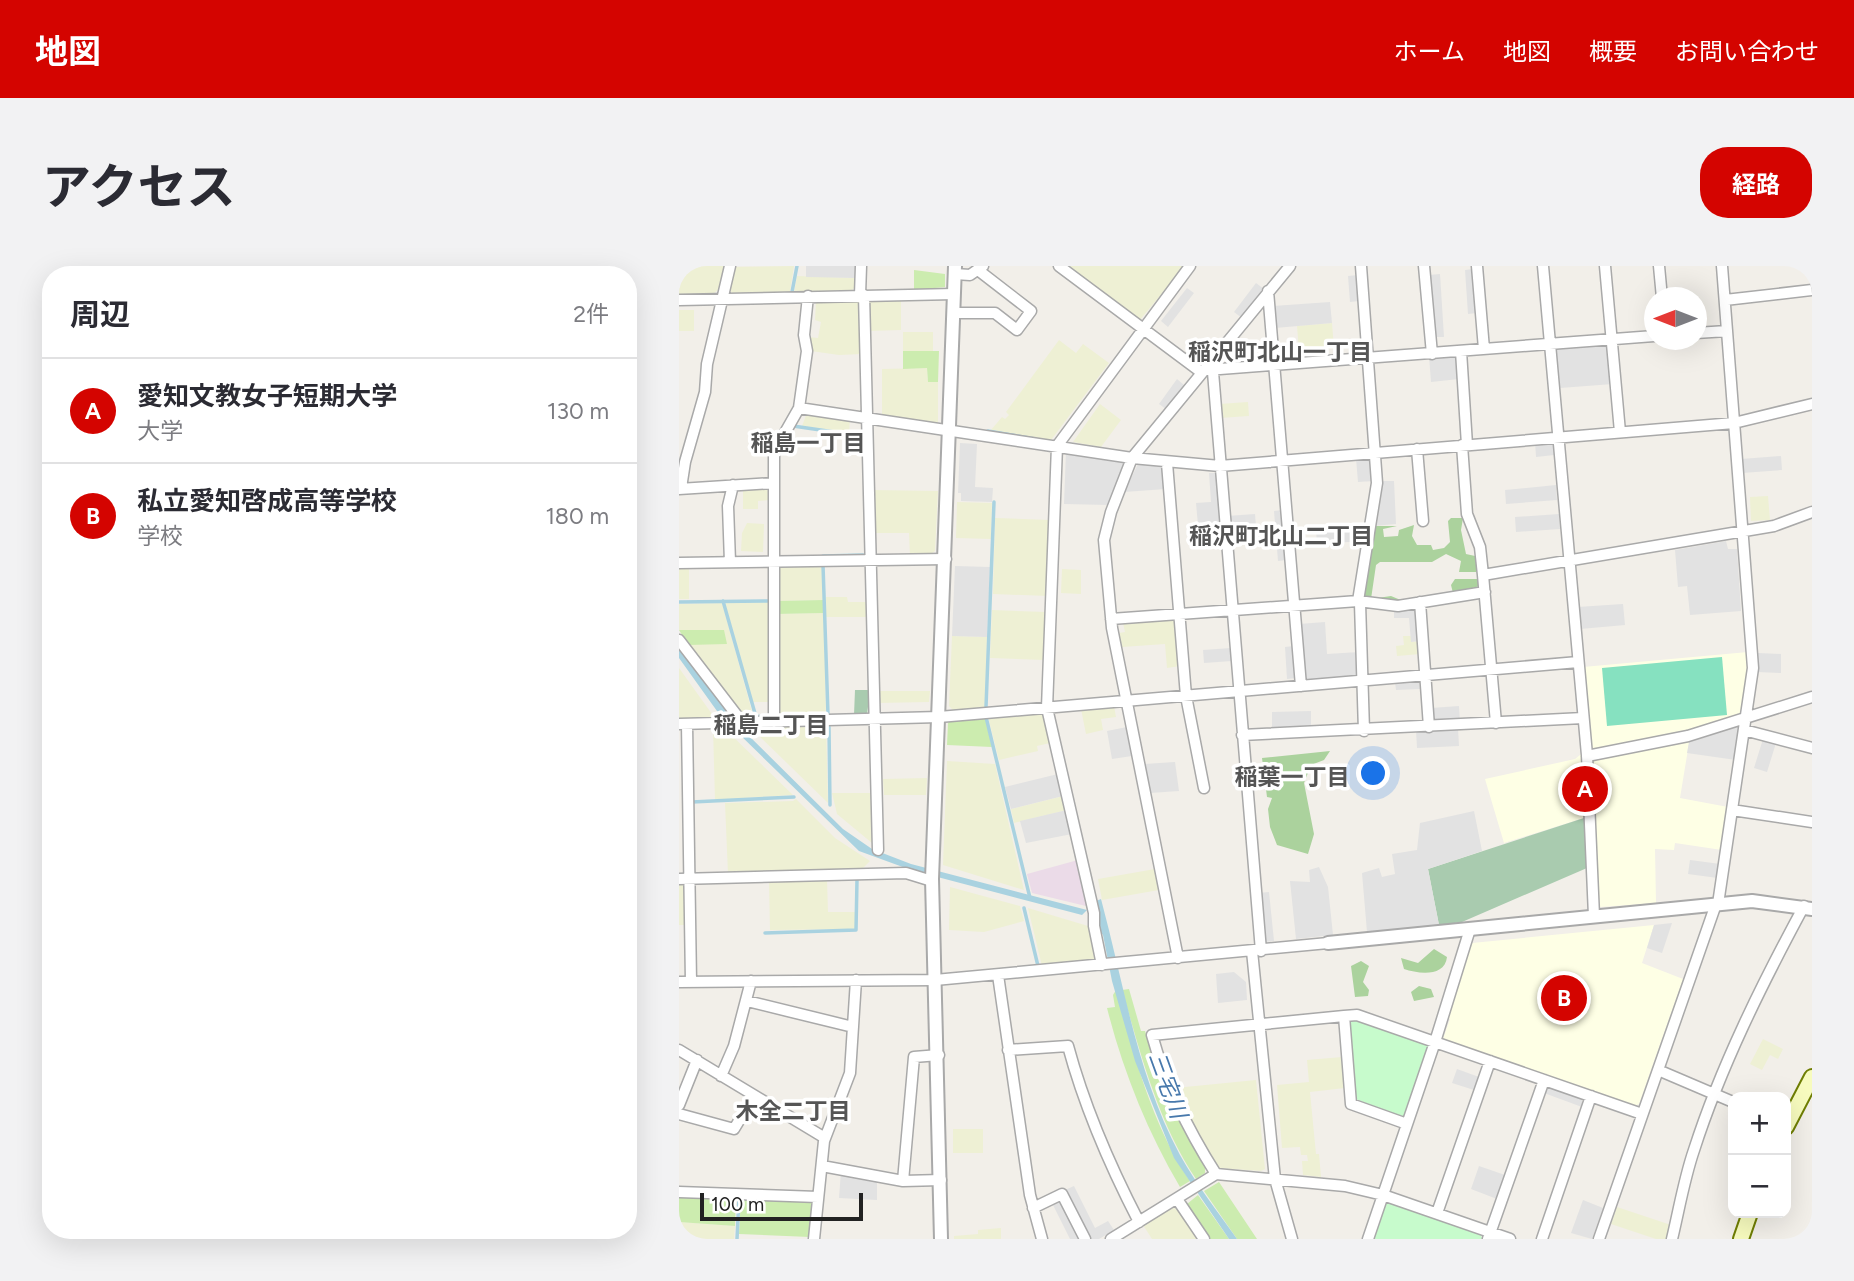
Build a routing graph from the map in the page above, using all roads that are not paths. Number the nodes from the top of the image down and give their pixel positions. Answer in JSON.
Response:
{"nodes":[{"id":1,"x":730,"y":266,"type":"edge"},
{"id":2,"x":861,"y":266,"type":"edge"},
{"id":3,"x":1059,"y":266,"type":"edge"},
{"id":4,"x":1190,"y":266,"type":"edge"},
{"id":5,"x":1290,"y":266,"type":"edge"},
{"id":6,"x":1361,"y":266,"type":"edge"},
{"id":7,"x":1425,"y":266,"type":"edge"},
{"id":8,"x":1476,"y":266,"type":"edge"},
{"id":9,"x":1543,"y":266,"type":"edge"},
{"id":10,"x":1605,"y":266,"type":"edge"},
{"id":11,"x":1659,"y":266,"type":"edge"},
{"id":12,"x":1722,"y":266,"type":"edge"},
{"id":13,"x":981,"y":268,"type":"edge"},
{"id":14,"x":955,"y":270,"type":"edge"},
{"id":15,"x":1661,"y":287,"type":"edge"},
{"id":16,"x":1812,"y":290,"type":"edge"},
{"id":17,"x":1268,"y":291,"type":"junction"},
{"id":18,"x":954,"y":294,"type":"junction"},
{"id":19,"x":862,"y":295,"type":"junction"},
{"id":20,"x":808,"y":296,"type":"junction"},
{"id":21,"x":721,"y":299,"type":"junction"},
{"id":22,"x":679,"y":300,"type":"edge"},
{"id":23,"x":1725,"y":300,"type":"junction"},
{"id":24,"x":954,"y":313,"type":"junction"},
{"id":25,"x":1143,"y":330,"type":"junction"},
{"id":26,"x":1727,"y":331,"type":"junction"},
{"id":27,"x":1707,"y":332,"type":"edge"},
{"id":28,"x":1644,"y":337,"type":"edge"},
{"id":29,"x":1612,"y":339,"type":"junction"},
{"id":30,"x":1550,"y":344,"type":"junction"},
{"id":31,"x":1484,"y":349,"type":"junction"},
{"id":32,"x":1461,"y":351,"type":"junction"},
{"id":33,"x":1432,"y":354,"type":"junction"},
{"id":34,"x":1368,"y":359,"type":"junction"},
{"id":35,"x":1275,"y":367,"type":"junction"},
{"id":36,"x":1206,"y":371,"type":"junction"},
{"id":37,"x":1812,"y":404,"type":"edge"},
{"id":38,"x":799,"y":408,"type":"junction"},
{"id":39,"x":866,"y":418,"type":"junction"},
{"id":40,"x":1734,"y":423,"type":"junction"},
{"id":41,"x":950,"y":431,"type":"junction"},
{"id":42,"x":1620,"y":432,"type":"junction"},
{"id":43,"x":1558,"y":436,"type":"junction"},
{"id":44,"x":1465,"y":445,"type":"junction"},
{"id":45,"x":1057,"y":446,"type":"junction"},
{"id":46,"x":1417,"y":449,"type":"junction"},
{"id":47,"x":1375,"y":453,"type":"junction"},
{"id":48,"x":1132,"y":458,"type":"junction"},
{"id":49,"x":1282,"y":461,"type":"junction"},
{"id":50,"x":1167,"y":463,"type":"junction"},
{"id":51,"x":1220,"y":466,"type":"junction"},
{"id":52,"x":773,"y":483,"type":"junction"},
{"id":53,"x":733,"y":485,"type":"junction"},
{"id":54,"x":680,"y":489,"type":"edge"},
{"id":55,"x":1812,"y":512,"type":"edge"},
{"id":56,"x":1423,"y":521,"type":"dead end"},
{"id":57,"x":1743,"y":531,"type":"junction"},
{"id":58,"x":946,"y":559,"type":"junction"},
{"id":59,"x":869,"y":560,"type":"junction"},
{"id":60,"x":773,"y":561,"type":"junction"},
{"id":61,"x":1569,"y":561,"type":"junction"},
{"id":62,"x":730,"y":562,"type":"junction"},
{"id":63,"x":679,"y":563,"type":"edge"},
{"id":64,"x":1483,"y":575,"type":"junction"},
{"id":65,"x":1485,"y":592,"type":"junction"},
{"id":66,"x":1359,"y":602,"type":"junction"},
{"id":67,"x":1420,"y":602,"type":"junction"},
{"id":68,"x":1294,"y":606,"type":"junction"},
{"id":69,"x":1231,"y":611,"type":"junction"},
{"id":70,"x":1179,"y":615,"type":"junction"},
{"id":71,"x":1111,"y":619,"type":"junction"},
{"id":72,"x":679,"y":640,"type":"edge"},
{"id":73,"x":1578,"y":662,"type":"junction"},
{"id":74,"x":1491,"y":670,"type":"junction"},
{"id":75,"x":1425,"y":675,"type":"junction"},
{"id":76,"x":1363,"y":681,"type":"junction"},
{"id":77,"x":1301,"y":686,"type":"junction"},
{"id":78,"x":1238,"y":692,"type":"junction"},
{"id":79,"x":1186,"y":696,"type":"junction"},
{"id":80,"x":1812,"y":697,"type":"edge"},
{"id":81,"x":1128,"y":700,"type":"junction"},
{"id":82,"x":1047,"y":708,"type":"junction"},
{"id":83,"x":939,"y":716,"type":"junction"},
{"id":84,"x":1583,"y":718,"type":"junction"},
{"id":85,"x":873,"y":720,"type":"junction"},
{"id":86,"x":742,"y":722,"type":"junction"},
{"id":87,"x":774,"y":722,"type":"junction"},
{"id":88,"x":1496,"y":723,"type":"junction"},
{"id":89,"x":683,"y":724,"type":"edge"},
{"id":90,"x":1744,"y":725,"type":"junction"},
{"id":91,"x":1429,"y":727,"type":"junction"},
{"id":92,"x":1364,"y":731,"type":"junction"},
{"id":93,"x":1242,"y":735,"type":"junction"},
{"id":94,"x":1812,"y":748,"type":"edge"},
{"id":95,"x":1587,"y":756,"type":"junction"},
{"id":96,"x":1204,"y":788,"type":"dead end"},
{"id":97,"x":1732,"y":810,"type":"junction"},
{"id":98,"x":1812,"y":822,"type":"edge"},
{"id":99,"x":878,"y":850,"type":"dead end"},
{"id":100,"x":932,"y":876,"type":"junction"},
{"id":101,"x":684,"y":879,"type":"edge"},
{"id":102,"x":1717,"y":904,"type":"junction"},
{"id":103,"x":1808,"y":907,"type":"edge"},
{"id":104,"x":1594,"y":916,"type":"junction"},
{"id":105,"x":1470,"y":929,"type":"junction"},
{"id":106,"x":1328,"y":943,"type":"joint"},
{"id":107,"x":1257,"y":951,"type":"junction"},
{"id":108,"x":1178,"y":958,"type":"junction"},
{"id":109,"x":1102,"y":965,"type":"junction"},
{"id":110,"x":998,"y":975,"type":"junction"},
{"id":111,"x":856,"y":980,"type":"junction"},
{"id":112,"x":935,"y":980,"type":"junction"},
{"id":113,"x":751,"y":981,"type":"junction"},
{"id":114,"x":679,"y":982,"type":"edge"},
{"id":115,"x":691,"y":982,"type":"junction"},
{"id":116,"x":747,"y":1001,"type":"junction"},
{"id":117,"x":1344,"y":1016,"type":"junction"},
{"id":118,"x":1259,"y":1024,"type":"junction"},
{"id":119,"x":853,"y":1027,"type":"junction"},
{"id":120,"x":1435,"y":1042,"type":"junction"},
{"id":121,"x":679,"y":1050,"type":"edge"},
{"id":122,"x":1008,"y":1050,"type":"junction"},
{"id":123,"x":939,"y":1055,"type":"junction"},
{"id":124,"x":697,"y":1060,"type":"junction"},
{"id":125,"x":1490,"y":1061,"type":"junction"},
{"id":126,"x":1658,"y":1070,"type":"junction"},
{"id":127,"x":721,"y":1076,"type":"junction"},
{"id":128,"x":1812,"y":1077,"type":"edge"},
{"id":129,"x":1544,"y":1080,"type":"junction"},
{"id":130,"x":1808,"y":1093,"type":"edge"},
{"id":131,"x":1714,"y":1094,"type":"junction"},
{"id":132,"x":754,"y":1096,"type":"junction"},
{"id":133,"x":1591,"y":1096,"type":"junction"},
{"id":134,"x":1728,"y":1100,"type":"edge"},
{"id":135,"x":679,"y":1105,"type":"edge"},
{"id":136,"x":679,"y":1114,"type":"edge"},
{"id":137,"x":1642,"y":1114,"type":"junction"},
{"id":138,"x":1791,"y":1119,"type":"edge"},
{"id":139,"x":1407,"y":1124,"type":"junction"},
{"id":140,"x":825,"y":1138,"type":"junction"},
{"id":141,"x":822,"y":1166,"type":"junction"},
{"id":142,"x":1214,"y":1175,"type":"junction"},
{"id":143,"x":1275,"y":1179,"type":"junction"},
{"id":144,"x":941,"y":1180,"type":"junction"},
{"id":145,"x":903,"y":1181,"type":"junction"},
{"id":146,"x":679,"y":1192,"type":"edge"},
{"id":147,"x":1383,"y":1195,"type":"junction"},
{"id":148,"x":1181,"y":1196,"type":"junction"},
{"id":149,"x":818,"y":1197,"type":"junction"},
{"id":150,"x":1033,"y":1208,"type":"junction"},
{"id":151,"x":1437,"y":1213,"type":"junction"},
{"id":152,"x":1748,"y":1218,"type":"edge"},
{"id":153,"x":1139,"y":1222,"type":"junction"},
{"id":154,"x":1489,"y":1236,"type":"edge"},
{"id":155,"x":814,"y":1239,"type":"edge"},
{"id":156,"x":941,"y":1239,"type":"edge"},
{"id":157,"x":1042,"y":1239,"type":"edge"},
{"id":158,"x":1085,"y":1239,"type":"edge"},
{"id":159,"x":1111,"y":1239,"type":"edge"},
{"id":160,"x":1204,"y":1239,"type":"edge"},
{"id":161,"x":1292,"y":1239,"type":"edge"},
{"id":162,"x":1368,"y":1239,"type":"edge"},
{"id":163,"x":1510,"y":1239,"type":"edge"},
{"id":164,"x":1542,"y":1239,"type":"edge"},
{"id":165,"x":1599,"y":1239,"type":"edge"},
{"id":166,"x":1672,"y":1239,"type":"edge"},
{"id":167,"x":1741,"y":1239,"type":"edge"}],
"edges":[{"from":1,"to":21,"type":"street"},
{"from":2,"to":19,"type":"street"},
{"from":3,"to":25,"type":"street"},
{"from":4,"to":25,"type":"street"},
{"from":5,"to":17,"type":"street"},
{"from":6,"to":34,"type":"street"},
{"from":7,"to":33,"type":"street"},
{"from":8,"to":31,"type":"street"},
{"from":9,"to":30,"type":"street"},
{"from":10,"to":29,"type":"street"},
{"from":11,"to":15,"type":"street"},
{"from":12,"to":23,"type":"street"},
{"from":13,"to":14,"type":"street"},
{"from":13,"to":24,"type":"street"},
{"from":14,"to":18,"type":"street"},
{"from":16,"to":23,"type":"street"},
{"from":17,"to":35,"type":"street"},
{"from":17,"to":36,"type":"street"},
{"from":18,"to":19,"type":"street"},
{"from":18,"to":24,"type":"street"},
{"from":19,"to":20,"type":"street"},
{"from":19,"to":39,"type":"street"},
{"from":20,"to":21,"type":"street"},
{"from":20,"to":38,"type":"street"},
{"from":21,"to":22,"type":"street"},
{"from":21,"to":54,"type":"street"},
{"from":23,"to":26,"type":"street"},
{"from":24,"to":41,"type":"street"},
{"from":25,"to":36,"type":"street"},
{"from":25,"to":45,"type":"street"},
{"from":26,"to":27,"type":"street"},
{"from":26,"to":40,"type":"street"},
{"from":28,"to":29,"type":"street"},
{"from":29,"to":30,"type":"street"},
{"from":29,"to":42,"type":"street"},
{"from":30,"to":31,"type":"street"},
{"from":30,"to":43,"type":"street"},
{"from":31,"to":32,"type":"street"},
{"from":32,"to":33,"type":"street"},
{"from":32,"to":44,"type":"street"},
{"from":33,"to":34,"type":"street"},
{"from":34,"to":35,"type":"street"},
{"from":34,"to":47,"type":"street"},
{"from":35,"to":36,"type":"street"},
{"from":35,"to":49,"type":"street"},
{"from":36,"to":48,"type":"street"},
{"from":36,"to":51,"type":"street"},
{"from":37,"to":40,"type":"street"},
{"from":38,"to":39,"type":"street"},
{"from":38,"to":52,"type":"street"},
{"from":39,"to":41,"type":"street"},
{"from":39,"to":59,"type":"street"},
{"from":40,"to":42,"type":"street"},
{"from":40,"to":57,"type":"street"},
{"from":41,"to":45,"type":"street"},
{"from":41,"to":58,"type":"street"},
{"from":42,"to":43,"type":"street"},
{"from":43,"to":44,"type":"street"},
{"from":43,"to":61,"type":"street"},
{"from":44,"to":46,"type":"street"},
{"from":44,"to":64,"type":"street"},
{"from":45,"to":48,"type":"street"},
{"from":45,"to":82,"type":"street"},
{"from":46,"to":47,"type":"street"},
{"from":46,"to":56,"type":"street"},
{"from":47,"to":49,"type":"street"},
{"from":47,"to":66,"type":"street"},
{"from":48,"to":50,"type":"street"},
{"from":48,"to":71,"type":"street"},
{"from":49,"to":51,"type":"street"},
{"from":49,"to":68,"type":"street"},
{"from":50,"to":51,"type":"street"},
{"from":50,"to":70,"type":"street"},
{"from":51,"to":69,"type":"street"},
{"from":52,"to":53,"type":"street"},
{"from":52,"to":60,"type":"street"},
{"from":53,"to":54,"type":"street"},
{"from":53,"to":62,"type":"street"},
{"from":55,"to":57,"type":"street"},
{"from":57,"to":61,"type":"street"},
{"from":57,"to":90,"type":"street"},
{"from":58,"to":59,"type":"street"},
{"from":58,"to":83,"type":"street"},
{"from":59,"to":60,"type":"street"},
{"from":59,"to":85,"type":"street"},
{"from":60,"to":62,"type":"street"},
{"from":60,"to":87,"type":"street"},
{"from":61,"to":64,"type":"street"},
{"from":61,"to":73,"type":"street"},
{"from":62,"to":63,"type":"street"},
{"from":64,"to":65,"type":"street"},
{"from":65,"to":67,"type":"street"},
{"from":65,"to":74,"type":"street"},
{"from":66,"to":67,"type":"street"},
{"from":66,"to":68,"type":"street"},
{"from":66,"to":76,"type":"street"},
{"from":67,"to":75,"type":"street"},
{"from":68,"to":69,"type":"street"},
{"from":68,"to":77,"type":"street"},
{"from":69,"to":70,"type":"street"},
{"from":69,"to":78,"type":"street"},
{"from":70,"to":71,"type":"street"},
{"from":70,"to":79,"type":"street"},
{"from":71,"to":81,"type":"street"},
{"from":72,"to":86,"type":"street"},
{"from":73,"to":74,"type":"street"},
{"from":73,"to":84,"type":"street"},
{"from":74,"to":75,"type":"street"},
{"from":74,"to":88,"type":"street"},
{"from":75,"to":76,"type":"street"},
{"from":75,"to":91,"type":"street"},
{"from":76,"to":77,"type":"street"},
{"from":76,"to":92,"type":"street"},
{"from":77,"to":78,"type":"street"},
{"from":78,"to":79,"type":"street"},
{"from":78,"to":93,"type":"street"},
{"from":79,"to":81,"type":"street"},
{"from":79,"to":96,"type":"street"},
{"from":80,"to":90,"type":"street"},
{"from":81,"to":82,"type":"street"},
{"from":81,"to":108,"type":"street"},
{"from":82,"to":83,"type":"street"},
{"from":82,"to":109,"type":"street"},
{"from":83,"to":85,"type":"street"},
{"from":83,"to":100,"type":"street"},
{"from":84,"to":88,"type":"street"},
{"from":84,"to":95,"type":"street"},
{"from":85,"to":87,"type":"street"},
{"from":85,"to":99,"type":"street"},
{"from":86,"to":87,"type":"street"},
{"from":86,"to":89,"type":"street"},
{"from":88,"to":91,"type":"street"},
{"from":89,"to":101,"type":"street"},
{"from":90,"to":94,"type":"street"},
{"from":90,"to":95,"type":"street"},
{"from":90,"to":97,"type":"street"},
{"from":91,"to":92,"type":"street"},
{"from":92,"to":93,"type":"street"},
{"from":93,"to":107,"type":"street"},
{"from":95,"to":104,"type":"street"},
{"from":97,"to":98,"type":"street"},
{"from":97,"to":102,"type":"street"},
{"from":100,"to":101,"type":"street"},
{"from":100,"to":112,"type":"street"},
{"from":101,"to":115,"type":"street"},
{"from":102,"to":103,"type":"street"},
{"from":102,"to":104,"type":"street"},
{"from":102,"to":126,"type":"street"},
{"from":103,"to":131,"type":"street"},
{"from":104,"to":105,"type":"street"},
{"from":105,"to":106,"type":"street"},
{"from":105,"to":120,"type":"street"},
{"from":106,"to":107,"type":"street"},
{"from":107,"to":108,"type":"street"},
{"from":107,"to":118,"type":"street"},
{"from":108,"to":109,"type":"street"},
{"from":109,"to":110,"type":"street"},
{"from":110,"to":112,"type":"street"},
{"from":110,"to":122,"type":"street"},
{"from":111,"to":112,"type":"street"},
{"from":111,"to":113,"type":"street"},
{"from":111,"to":119,"type":"street"},
{"from":112,"to":123,"type":"street"},
{"from":113,"to":115,"type":"street"},
{"from":113,"to":116,"type":"street"},
{"from":114,"to":115,"type":"street"},
{"from":116,"to":119,"type":"street"},
{"from":116,"to":127,"type":"street"},
{"from":117,"to":118,"type":"street"},
{"from":117,"to":120,"type":"street"},
{"from":117,"to":139,"type":"street"},
{"from":118,"to":142,"type":"street"},
{"from":118,"to":143,"type":"street"},
{"from":119,"to":140,"type":"street"},
{"from":120,"to":125,"type":"street"},
{"from":120,"to":139,"type":"street"},
{"from":121,"to":124,"type":"street"},
{"from":122,"to":150,"type":"street"},
{"from":122,"to":153,"type":"street"},
{"from":123,"to":144,"type":"street"},
{"from":123,"to":145,"type":"street"},
{"from":124,"to":127,"type":"street"},
{"from":124,"to":135,"type":"street"},
{"from":125,"to":129,"type":"street"},
{"from":125,"to":151,"type":"street"},
{"from":126,"to":131,"type":"street"},
{"from":126,"to":137,"type":"street"},
{"from":127,"to":132,"type":"street"},
{"from":128,"to":130,"type":"main road"},
{"from":129,"to":133,"type":"street"},
{"from":129,"to":154,"type":"street"},
{"from":130,"to":138,"type":"main road"},
{"from":131,"to":134,"type":"street"},
{"from":131,"to":166,"type":"street"},
{"from":132,"to":136,"type":"street"},
{"from":132,"to":140,"type":"street"},
{"from":133,"to":137,"type":"street"},
{"from":133,"to":164,"type":"street"},
{"from":137,"to":165,"type":"street"},
{"from":139,"to":147,"type":"street"},
{"from":140,"to":141,"type":"street"},
{"from":141,"to":145,"type":"street"},
{"from":141,"to":149,"type":"street"},
{"from":142,"to":143,"type":"street"},
{"from":142,"to":148,"type":"street"},
{"from":143,"to":147,"type":"street"},
{"from":143,"to":161,"type":"street"},
{"from":144,"to":145,"type":"street"},
{"from":144,"to":156,"type":"street"},
{"from":146,"to":149,"type":"street"},
{"from":147,"to":151,"type":"street"},
{"from":147,"to":162,"type":"street"},
{"from":148,"to":153,"type":"street"},
{"from":148,"to":160,"type":"street"},
{"from":149,"to":155,"type":"street"},
{"from":150,"to":157,"type":"street"},
{"from":150,"to":158,"type":"street"},
{"from":151,"to":154,"type":"street"},
{"from":152,"to":167,"type":"main road"},
{"from":153,"to":159,"type":"street"},
{"from":154,"to":163,"type":"street"}]}
